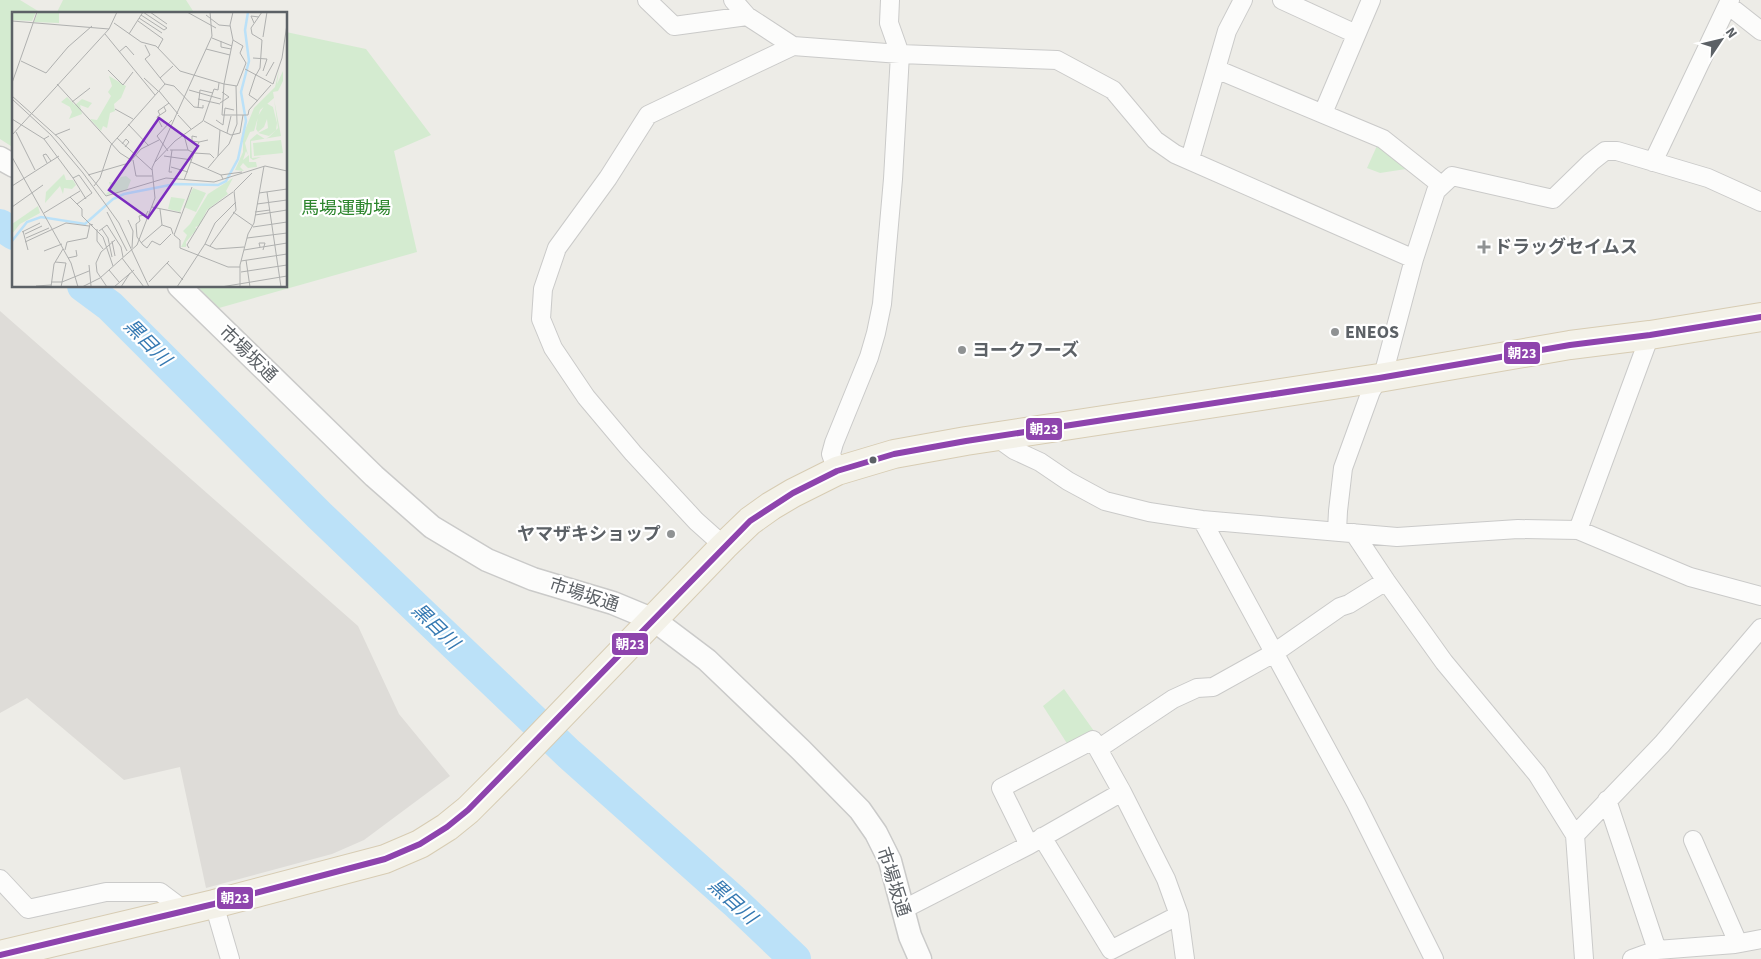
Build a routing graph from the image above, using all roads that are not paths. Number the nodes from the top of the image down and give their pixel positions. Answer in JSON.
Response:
{"nodes":[{"id":1,"x":646,"y":0,"type":"edge"},
{"id":2,"x":733,"y":0,"type":"edge"},
{"id":3,"x":890,"y":0,"type":"edge"},
{"id":4,"x":1243,"y":0,"type":"edge"},
{"id":5,"x":1282,"y":0,"type":"edge"},
{"id":6,"x":1371,"y":0,"type":"edge"},
{"id":7,"x":1729,"y":2,"type":"edge"},
{"id":8,"x":747,"y":16,"type":"junction"},
{"id":9,"x":1761,"y":32,"type":"edge"},
{"id":10,"x":1356,"y":34,"type":"junction"},
{"id":11,"x":793,"y":46,"type":"junction"},
{"id":12,"x":900,"y":54,"type":"junction"},
{"id":13,"x":1216,"y":69,"type":"junction"},
{"id":14,"x":1323,"y":113,"type":"junction"},
{"id":15,"x":0,"y":158,"type":"edge"},
{"id":16,"x":1190,"y":159,"type":"junction"},
{"id":17,"x":1653,"y":162,"type":"junction"},
{"id":18,"x":12,"y":165,"type":"edge"},
{"id":19,"x":1441,"y":185,"type":"junction"},
{"id":20,"x":1761,"y":202,"type":"edge"},
{"id":21,"x":1414,"y":259,"type":"junction"},
{"id":22,"x":181,"y":288,"type":"edge"},
{"id":23,"x":1761,"y":317,"type":"edge"},
{"id":24,"x":1650,"y":334,"type":"junction"},
{"id":25,"x":1379,"y":378,"type":"junction"},
{"id":26,"x":996,"y":437,"type":"junction"},
{"id":27,"x":837,"y":471,"type":"junction"},
{"id":28,"x":1202,"y":520,"type":"junction"},
{"id":29,"x":1578,"y":530,"type":"junction"},
{"id":30,"x":1346,"y":532,"type":"junction"},
{"id":31,"x":724,"y":546,"type":"junction"},
{"id":32,"x":1386,"y":581,"type":"junction"},
{"id":33,"x":1761,"y":596,"type":"edge"},
{"id":34,"x":654,"y":620,"type":"junction"},
{"id":35,"x":1761,"y":628,"type":"edge"},
{"id":36,"x":1274,"y":653,"type":"junction"},
{"id":37,"x":1098,"y":749,"type":"junction"},
{"id":38,"x":1122,"y":792,"type":"junction"},
{"id":39,"x":1607,"y":800,"type":"junction"},
{"id":40,"x":1575,"y":835,"type":"junction"},
{"id":41,"x":1693,"y":840,"type":"dead end"},
{"id":42,"x":1036,"y":841,"type":"junction"},
{"id":43,"x":0,"y":879,"type":"edge"},
{"id":44,"x":214,"y":904,"type":"junction"},
{"id":45,"x":904,"y":909,"type":"junction"},
{"id":46,"x":184,"y":910,"type":"junction"},
{"id":47,"x":1179,"y":914,"type":"junction"},
{"id":48,"x":1761,"y":939,"type":"edge"},
{"id":49,"x":1738,"y":943,"type":"junction"},
{"id":50,"x":1657,"y":950,"type":"junction"},
{"id":51,"x":0,"y":955,"type":"edge"},
{"id":52,"x":230,"y":959,"type":"edge"},
{"id":53,"x":920,"y":959,"type":"edge"},
{"id":54,"x":1185,"y":959,"type":"edge"},
{"id":55,"x":1434,"y":959,"type":"edge"},
{"id":56,"x":1584,"y":959,"type":"edge"},
{"id":57,"x":1632,"y":959,"type":"edge"}],
"edges":[{"from":1,"to":8,"type":"street"},
{"from":2,"to":8,"type":"street"},
{"from":3,"to":12,"type":"street"},
{"from":4,"to":13,"type":"street"},
{"from":5,"to":10,"type":"street"},
{"from":6,"to":10,"type":"street"},
{"from":7,"to":9,"type":"street"},
{"from":7,"to":17,"type":"street"},
{"from":8,"to":11,"type":"street"},
{"from":10,"to":14,"type":"street"},
{"from":11,"to":12,"type":"street"},
{"from":11,"to":31,"type":"street"},
{"from":12,"to":16,"type":"street"},
{"from":12,"to":27,"type":"street"},
{"from":13,"to":14,"type":"street"},
{"from":13,"to":16,"type":"street"},
{"from":14,"to":19,"type":"street"},
{"from":15,"to":18,"type":"street"},
{"from":16,"to":21,"type":"street"},
{"from":17,"to":19,"type":"street"},
{"from":17,"to":20,"type":"street"},
{"from":19,"to":21,"type":"street"},
{"from":21,"to":25,"type":"street"},
{"from":22,"to":34,"type":"street","name":"市場坂通"},
{"from":23,"to":24,"type":"main road"},
{"from":24,"to":25,"type":"main road"},
{"from":24,"to":29,"type":"street"},
{"from":25,"to":26,"type":"main road"},
{"from":25,"to":30,"type":"street"},
{"from":26,"to":27,"type":"main road"},
{"from":26,"to":28,"type":"street"},
{"from":27,"to":31,"type":"main road"},
{"from":28,"to":30,"type":"street"},
{"from":28,"to":36,"type":"street"},
{"from":29,"to":30,"type":"street"},
{"from":29,"to":33,"type":"street"},
{"from":30,"to":32,"type":"street"},
{"from":31,"to":34,"type":"main road"},
{"from":32,"to":36,"type":"street"},
{"from":32,"to":40,"type":"street"},
{"from":34,"to":44,"type":"main road"},
{"from":34,"to":45,"type":"street","name":"市場坂通"},
{"from":35,"to":39,"type":"street"},
{"from":36,"to":37,"type":"street"},
{"from":36,"to":55,"type":"street"},
{"from":37,"to":38,"type":"street"},
{"from":37,"to":42,"type":"street"},
{"from":38,"to":42,"type":"street"},
{"from":38,"to":47,"type":"street"},
{"from":39,"to":40,"type":"street"},
{"from":39,"to":50,"type":"street"},
{"from":40,"to":56,"type":"street"},
{"from":41,"to":49,"type":"street"},
{"from":42,"to":45,"type":"street"},
{"from":42,"to":47,"type":"street"},
{"from":43,"to":46,"type":"street"},
{"from":44,"to":46,"type":"main road"},
{"from":44,"to":52,"type":"street"},
{"from":45,"to":53,"type":"street","name":"市場坂通"},
{"from":46,"to":51,"type":"main road"},
{"from":47,"to":54,"type":"street"},
{"from":48,"to":49,"type":"street"},
{"from":49,"to":50,"type":"street"},
{"from":50,"to":57,"type":"street"}]}
